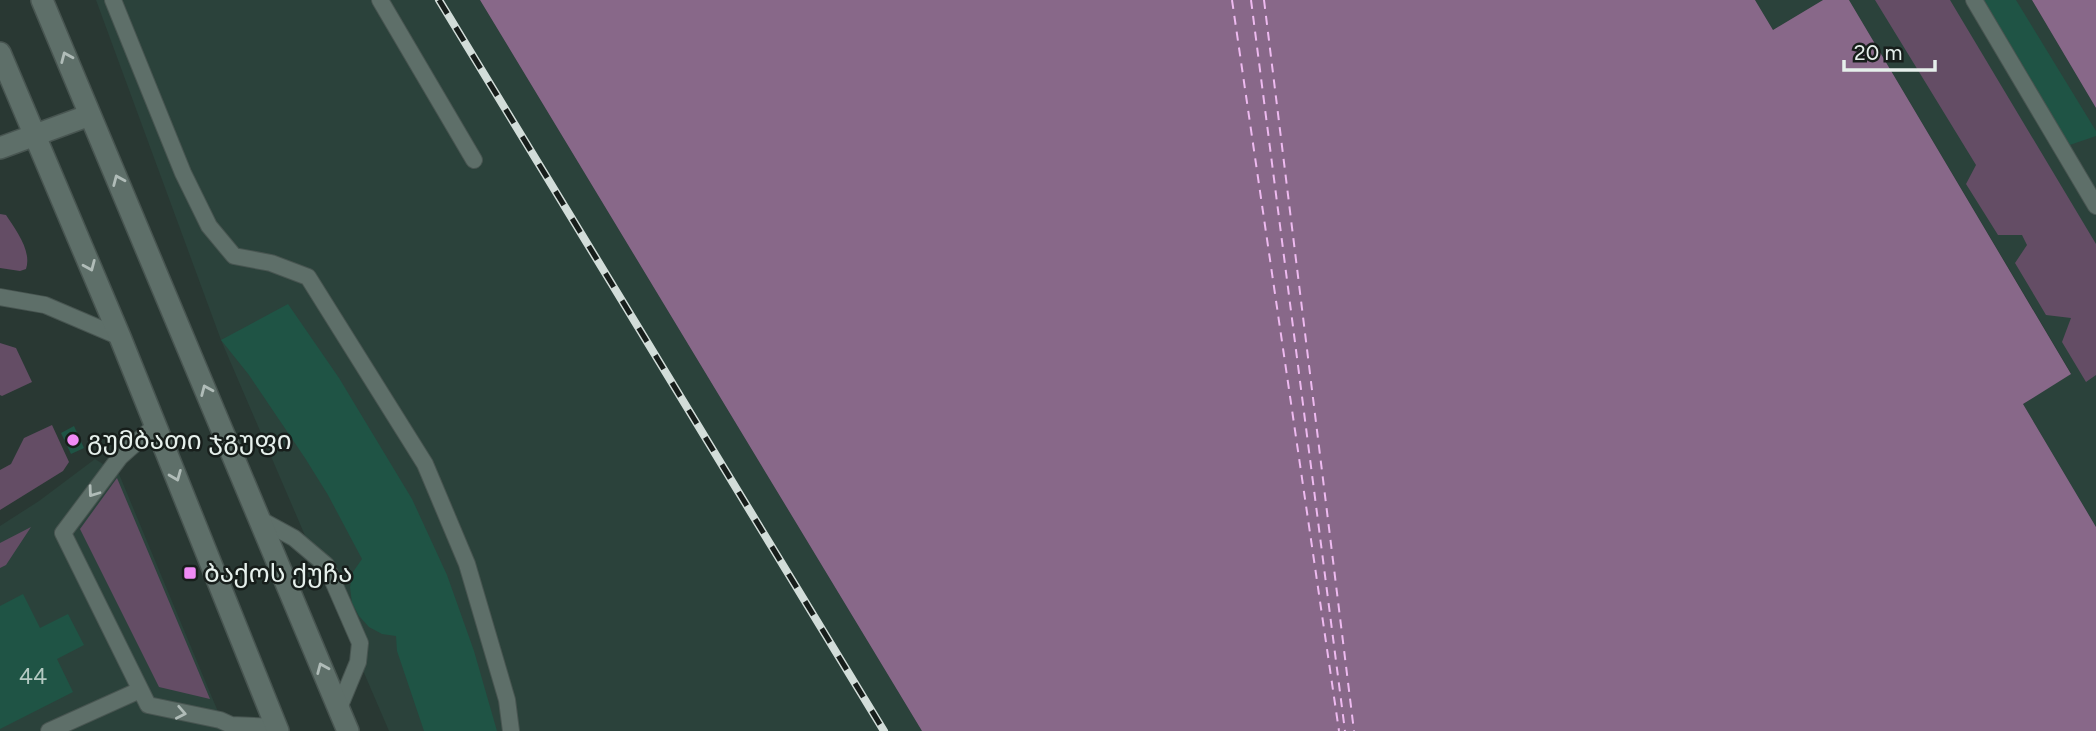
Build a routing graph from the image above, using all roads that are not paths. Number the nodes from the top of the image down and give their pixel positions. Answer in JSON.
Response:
{"nodes":[{"id":1,"x":42,"y":0,"type":"edge"},
{"id":2,"x":113,"y":0,"type":"edge"},
{"id":3,"x":380,"y":0,"type":"edge"},
{"id":4,"x":1974,"y":0,"type":"edge"},
{"id":5,"x":0,"y":53,"type":"edge"},
{"id":6,"x":90,"y":115,"type":"junction"},
{"id":7,"x":35,"y":135,"type":"junction"},
{"id":8,"x":0,"y":148,"type":"edge"},
{"id":9,"x":474,"y":160,"type":"dead end"},
{"id":10,"x":2096,"y":206,"type":"edge"},
{"id":11,"x":0,"y":297,"type":"edge"},
{"id":12,"x":120,"y":337,"type":"junction"},
{"id":13,"x":156,"y":425,"type":"junction"},
{"id":14,"x":261,"y":520,"type":"junction"},
{"id":15,"x":140,"y":690,"type":"junction"},
{"id":16,"x":339,"y":708,"type":"junction"},
{"id":17,"x":277,"y":729,"type":"edge"},
{"id":18,"x":48,"y":731,"type":"edge"},
{"id":19,"x":348,"y":731,"type":"edge"},
{"id":20,"x":511,"y":731,"type":"edge"}],
"edges":[{"from":6,"to":1,"type":"main road","one_way":true},
{"from":2,"to":20,"type":"lane"},
{"from":3,"to":9,"type":"lane"},
{"from":4,"to":10,"type":"lane"},
{"from":5,"to":7,"type":"main road"},
{"from":6,"to":7,"type":"main road"},
{"from":14,"to":6,"type":"main road","one_way":true},
{"from":7,"to":8,"type":"main road"},
{"from":7,"to":12,"type":"main road","one_way":true},
{"from":11,"to":12,"type":"lane"},
{"from":12,"to":13,"type":"main road"},
{"from":13,"to":15,"type":"lane","one_way":true},
{"from":13,"to":17,"type":"main road","one_way":true},
{"from":16,"to":14,"type":"main road","one_way":true},
{"from":14,"to":16,"type":"lane"},
{"from":15,"to":17,"type":"lane","one_way":true},
{"from":15,"to":18,"type":"lane"},
{"from":16,"to":19,"type":"main road"}]}
